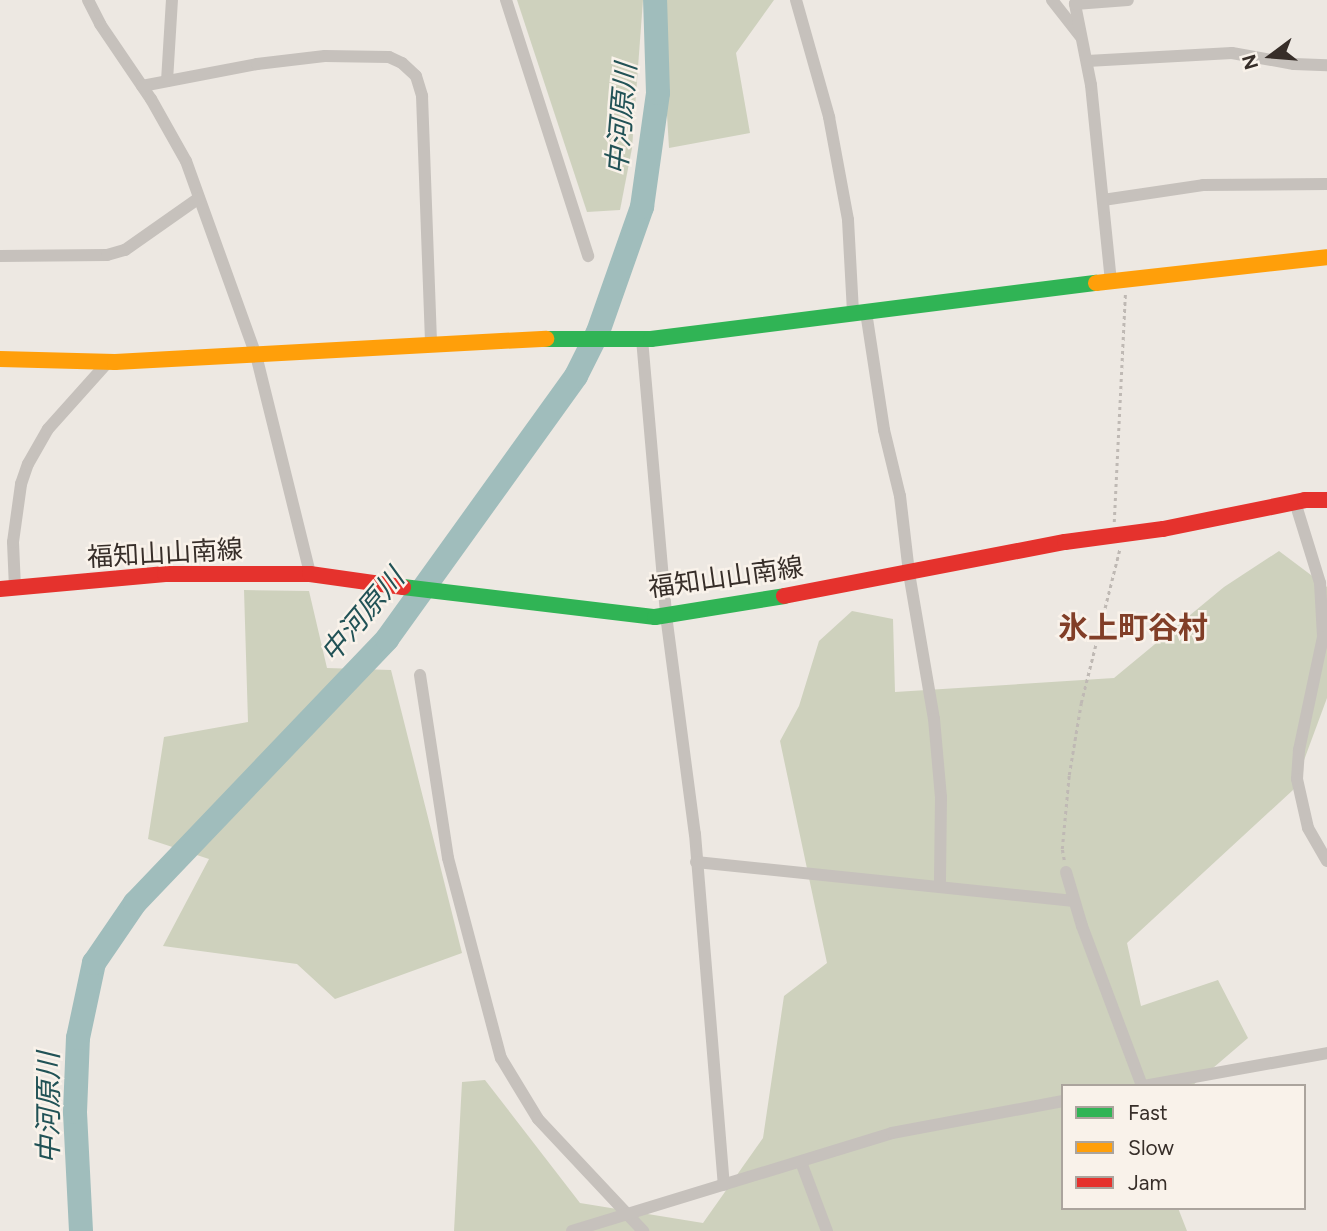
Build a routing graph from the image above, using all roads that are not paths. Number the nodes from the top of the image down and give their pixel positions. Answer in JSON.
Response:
{"nodes":[{"id":1,"x":88,"y":0,"type":"edge"},
{"id":2,"x":172,"y":0,"type":"edge"},
{"id":3,"x":506,"y":0,"type":"edge"},
{"id":4,"x":796,"y":0,"type":"edge"},
{"id":5,"x":1052,"y":0,"type":"edge"},
{"id":6,"x":1128,"y":0,"type":"edge"},
{"id":7,"x":1083,"y":40,"type":"junction"},
{"id":8,"x":1087,"y":61,"type":"junction"},
{"id":9,"x":1327,"y":65,"type":"edge"},
{"id":10,"x":167,"y":81,"type":"junction"},
{"id":11,"x":142,"y":86,"type":"junction"},
{"id":12,"x":1327,"y":184,"type":"edge"},
{"id":13,"x":199,"y":198,"type":"junction"},
{"id":14,"x":1103,"y":200,"type":"junction"},
{"id":15,"x":0,"y":256,"type":"edge"},
{"id":16,"x":588,"y":256,"type":"dead end"},
{"id":17,"x":1327,"y":257,"type":"edge"},
{"id":18,"x":1118,"y":281,"type":"junction"},
{"id":19,"x":859,"y":313,"type":"junction"},
{"id":20,"x":642,"y":339,"type":"junction"},
{"id":21,"x":431,"y":345,"type":"junction"},
{"id":22,"x":256,"y":355,"type":"junction"},
{"id":23,"x":0,"y":359,"type":"edge"},
{"id":24,"x":108,"y":362,"type":"junction"},
{"id":25,"x":1327,"y":500,"type":"edge"},
{"id":26,"x":1295,"y":502,"type":"junction"},
{"id":27,"x":909,"y":573,"type":"junction"},
{"id":28,"x":310,"y":574,"type":"junction"},
{"id":29,"x":8,"y":589,"type":"edge"},
{"id":30,"x":666,"y":615,"type":"junction"},
{"id":31,"x":420,"y":675,"type":"dead end"},
{"id":32,"x":1327,"y":861,"type":"edge"},
{"id":33,"x":696,"y":862,"type":"junction"},
{"id":34,"x":1066,"y":872,"type":"road end"},
{"id":35,"x":940,"y":886,"type":"junction"},
{"id":36,"x":1074,"y":901,"type":"junction"},
{"id":37,"x":1327,"y":1053,"type":"edge"},
{"id":38,"x":1142,"y":1084,"type":"edge"},
{"id":39,"x":1154,"y":1084,"type":"edge"},
{"id":40,"x":1061,"y":1101,"type":"edge"},
{"id":41,"x":802,"y":1162,"type":"junction"},
{"id":42,"x":724,"y":1185,"type":"junction"},
{"id":43,"x":627,"y":1214,"type":"junction"},
{"id":44,"x":572,"y":1231,"type":"edge"},
{"id":45,"x":643,"y":1231,"type":"edge"},
{"id":46,"x":827,"y":1231,"type":"edge"}],
"edges":[{"from":1,"to":11,"type":"street"},
{"from":2,"to":10,"type":"street"},
{"from":3,"to":16,"type":"street"},
{"from":4,"to":19,"type":"street"},
{"from":5,"to":7,"type":"street"},
{"from":6,"to":7,"type":"street"},
{"from":7,"to":8,"type":"street"},
{"from":8,"to":9,"type":"street"},
{"from":8,"to":14,"type":"street"},
{"from":10,"to":11,"type":"street"},
{"from":10,"to":21,"type":"street"},
{"from":11,"to":13,"type":"street"},
{"from":12,"to":14,"type":"street"},
{"from":13,"to":15,"type":"street"},
{"from":13,"to":22,"type":"street"},
{"from":14,"to":18,"type":"street"},
{"from":17,"to":18,"type":"main road"},
{"from":18,"to":19,"type":"main road"},
{"from":19,"to":20,"type":"main road"},
{"from":19,"to":27,"type":"street"},
{"from":20,"to":21,"type":"main road"},
{"from":20,"to":30,"type":"street"},
{"from":21,"to":22,"type":"main road"},
{"from":22,"to":24,"type":"main road"},
{"from":22,"to":28,"type":"street"},
{"from":23,"to":24,"type":"main road"},
{"from":24,"to":29,"type":"street"},
{"from":25,"to":26,"type":"main road","name":"福知山山南線"},
{"from":26,"to":27,"type":"main road","name":"福知山山南線"},
{"from":26,"to":32,"type":"street"},
{"from":27,"to":30,"type":"main road","name":"福知山山南線"},
{"from":27,"to":35,"type":"street"},
{"from":28,"to":29,"type":"main road","name":"福知山山南線"},
{"from":28,"to":30,"type":"main road","name":"福知山山南線"},
{"from":30,"to":33,"type":"street"},
{"from":31,"to":43,"type":"street"},
{"from":33,"to":35,"type":"street"},
{"from":33,"to":42,"type":"street"},
{"from":34,"to":36,"type":"street"},
{"from":35,"to":36,"type":"street"},
{"from":36,"to":38,"type":"street"},
{"from":37,"to":39,"type":"street"},
{"from":40,"to":41,"type":"street"},
{"from":41,"to":42,"type":"street"},
{"from":41,"to":46,"type":"street"},
{"from":42,"to":43,"type":"street"},
{"from":43,"to":44,"type":"street"},
{"from":43,"to":45,"type":"street"}]}
